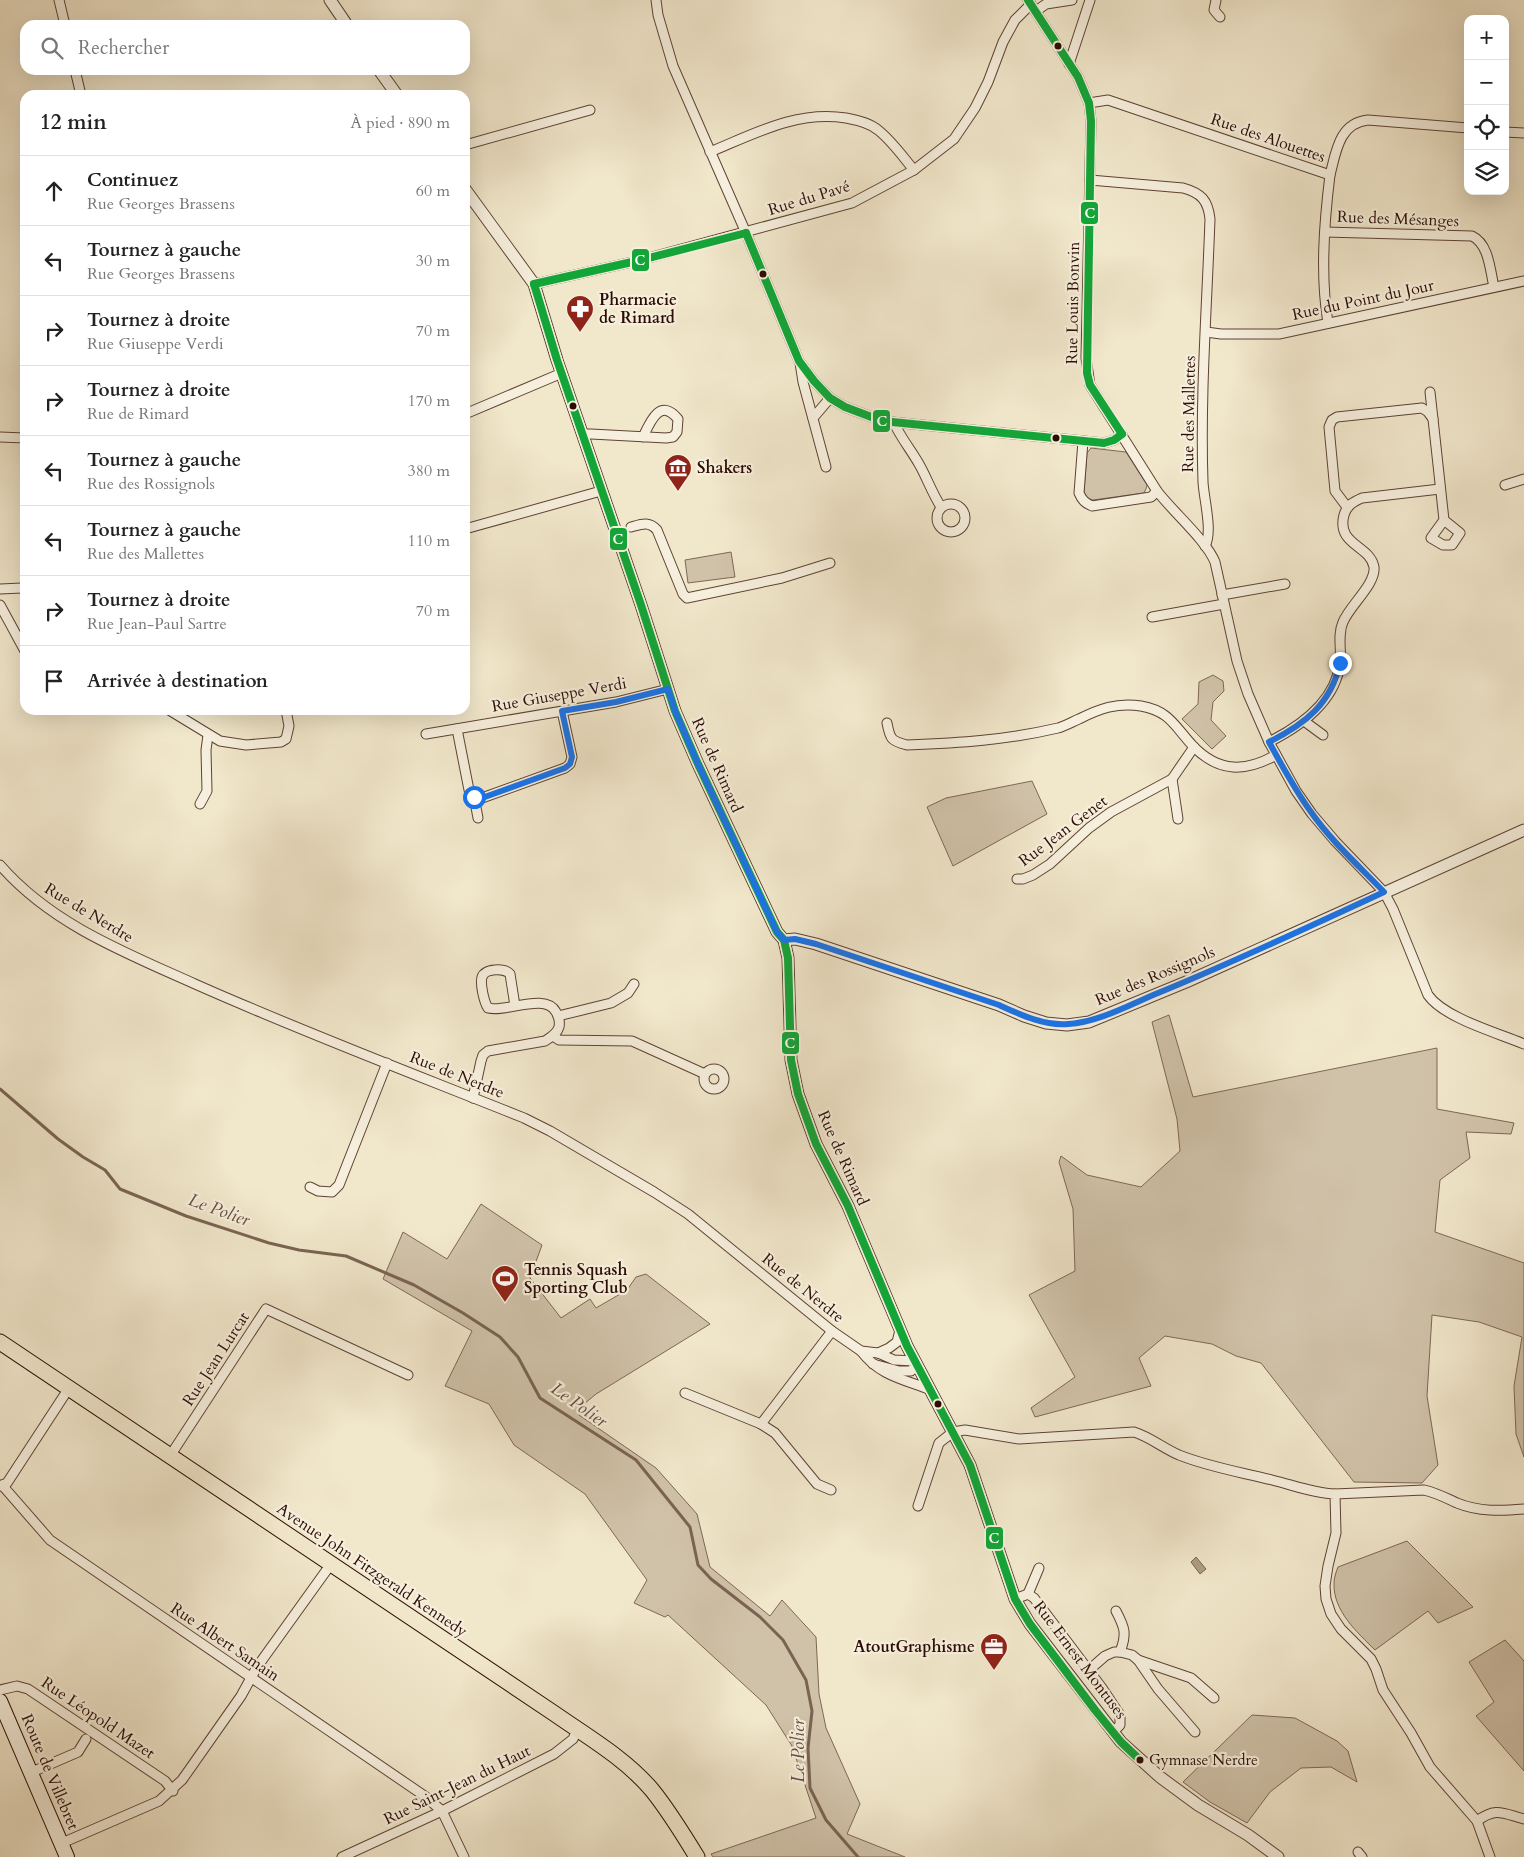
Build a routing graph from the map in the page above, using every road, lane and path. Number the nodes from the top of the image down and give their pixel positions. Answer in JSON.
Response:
{"nodes":[{"id":1,"x":59,"y":0,"type":"edge"},
{"id":2,"x":330,"y":0,"type":"edge"},
{"id":3,"x":656,"y":0,"type":"edge"},
{"id":4,"x":1072,"y":0,"type":"edge"},
{"id":5,"x":1087,"y":0,"type":"edge"},
{"id":6,"x":1216,"y":0,"type":"edge"},
{"id":7,"x":1032,"y":5,"type":"edge"},
{"id":8,"x":1220,"y":17,"type":"dead end"},
{"id":9,"x":64,"y":20,"type":"edge"},
{"id":10,"x":344,"y":20,"type":"edge"},
{"id":11,"x":1069,"y":64,"type":"junction"},
{"id":12,"x":77,"y":75,"type":"edge"},
{"id":13,"x":383,"y":75,"type":"edge"},
{"id":14,"x":80,"y":90,"type":"edge"},
{"id":15,"x":393,"y":90,"type":"edge"},
{"id":16,"x":1089,"y":103,"type":"junction"},
{"id":17,"x":590,"y":110,"type":"dead end"},
{"id":18,"x":1464,"y":128,"type":"edge"},
{"id":19,"x":1509,"y":132,"type":"edge"},
{"id":20,"x":1524,"y":133,"type":"edge"},
{"id":21,"x":470,"y":143,"type":"edge"},
{"id":22,"x":710,"y":152,"type":"junction"},
{"id":23,"x":914,"y":170,"type":"junction"},
{"id":24,"x":1330,"y":175,"type":"junction"},
{"id":25,"x":1090,"y":180,"type":"junction"},
{"id":26,"x":470,"y":196,"type":"edge"},
{"id":27,"x":746,"y":232,"type":"junction"},
{"id":28,"x":1325,"y":232,"type":"junction"},
{"id":29,"x":1524,"y":281,"type":"edge"},
{"id":30,"x":534,"y":284,"type":"junction"},
{"id":31,"x":1494,"y":287,"type":"junction"},
{"id":32,"x":1328,"y":323,"type":"junction"},
{"id":33,"x":1206,"y":332,"type":"junction"},
{"id":34,"x":799,"y":361,"type":"junction"},
{"id":35,"x":562,"y":373,"type":"junction"},
{"id":36,"x":1430,"y":392,"type":"dead end"},
{"id":37,"x":830,"y":398,"type":"junction"},
{"id":38,"x":470,"y":412,"type":"edge"},
{"id":39,"x":813,"y":418,"type":"junction"},
{"id":40,"x":1432,"y":419,"type":"junction"},
{"id":41,"x":894,"y":423,"type":"junction"},
{"id":42,"x":582,"y":434,"type":"junction"},
{"id":43,"x":1122,"y":434,"type":"junction"},
{"id":44,"x":0,"y":437,"type":"edge"},
{"id":45,"x":642,"y":437,"type":"dead end"},
{"id":46,"x":20,"y":438,"type":"edge"},
{"id":47,"x":1083,"y":441,"type":"junction"},
{"id":48,"x":826,"y":467,"type":"dead end"},
{"id":49,"x":1524,"y":479,"type":"edge"},
{"id":50,"x":1505,"y":485,"type":"dead end"},
{"id":51,"x":1440,"y":489,"type":"junction"},
{"id":52,"x":602,"y":491,"type":"junction"},
{"id":53,"x":1157,"y":491,"type":"junction"},
{"id":54,"x":941,"y":507,"type":"dead end"},
{"id":55,"x":1346,"y":507,"type":"junction"},
{"id":56,"x":1444,"y":520,"type":"dead end"},
{"id":57,"x":632,"y":527,"type":"dead end"},
{"id":58,"x":470,"y":528,"type":"edge"},
{"id":59,"x":1205,"y":546,"type":"junction"},
{"id":60,"x":830,"y":563,"type":"dead end"},
{"id":61,"x":1285,"y":584,"type":"dead end"},
{"id":62,"x":20,"y":588,"type":"edge"},
{"id":63,"x":0,"y":589,"type":"edge"},
{"id":64,"x":1223,"y":599,"type":"junction"},
{"id":65,"x":0,"y":605,"type":"edge"},
{"id":66,"x":1152,"y":617,"type":"dead end"},
{"id":67,"x":20,"y":642,"type":"edge"},
{"id":68,"x":668,"y":689,"type":"junction"},
{"id":69,"x":562,"y":711,"type":"junction"},
{"id":70,"x":177,"y":715,"type":"edge"},
{"id":71,"x":287,"y":715,"type":"edge"},
{"id":72,"x":1304,"y":721,"type":"junction"},
{"id":73,"x":887,"y":723,"type":"dead end"},
{"id":74,"x":457,"y":728,"type":"junction"},
{"id":75,"x":426,"y":734,"type":"dead end"},
{"id":76,"x":208,"y":735,"type":"junction"},
{"id":77,"x":1323,"y":735,"type":"dead end"},
{"id":78,"x":1269,"y":742,"type":"junction"},
{"id":79,"x":1194,"y":746,"type":"junction"},
{"id":80,"x":1276,"y":755,"type":"junction"},
{"id":81,"x":1172,"y":779,"type":"junction"},
{"id":82,"x":474,"y":797,"type":"junction"},
{"id":83,"x":200,"y":804,"type":"dead end"},
{"id":84,"x":478,"y":818,"type":"dead end"},
{"id":85,"x":1178,"y":819,"type":"dead end"},
{"id":86,"x":1524,"y":830,"type":"edge"},
{"id":87,"x":0,"y":866,"type":"edge"},
{"id":88,"x":1016,"y":879,"type":"dead end"},
{"id":89,"x":1384,"y":892,"type":"junction"},
{"id":90,"x":784,"y":940,"type":"junction"},
{"id":91,"x":634,"y":984,"type":"dead end"},
{"id":92,"x":515,"y":1006,"type":"junction"},
{"id":93,"x":558,"y":1016,"type":"junction"},
{"id":94,"x":553,"y":1036,"type":"junction"},
{"id":95,"x":1524,"y":1044,"type":"edge"},
{"id":96,"x":387,"y":1063,"type":"junction"},
{"id":97,"x":705,"y":1074,"type":"dead end"},
{"id":98,"x":473,"y":1098,"type":"junction"},
{"id":99,"x":310,"y":1186,"type":"dead end"},
{"id":100,"x":900,"y":1330,"type":"junction"},
{"id":101,"x":832,"y":1331,"type":"junction"},
{"id":102,"x":0,"y":1342,"type":"edge"},
{"id":103,"x":861,"y":1351,"type":"junction"},
{"id":104,"x":878,"y":1353,"type":"junction"},
{"id":105,"x":914,"y":1361,"type":"junction"},
{"id":106,"x":873,"y":1364,"type":"junction"},
{"id":107,"x":408,"y":1375,"type":"dead end"},
{"id":108,"x":69,"y":1388,"type":"junction"},
{"id":109,"x":931,"y":1390,"type":"junction"},
{"id":110,"x":685,"y":1393,"type":"dead end"},
{"id":111,"x":761,"y":1424,"type":"junction"},
{"id":112,"x":953,"y":1432,"type":"junction"},
{"id":113,"x":170,"y":1456,"type":"junction"},
{"id":114,"x":1,"y":1486,"type":"edge"},
{"id":115,"x":831,"y":1490,"type":"dead end"},
{"id":116,"x":1335,"y":1494,"type":"junction"},
{"id":117,"x":918,"y":1506,"type":"dead end"},
{"id":118,"x":1524,"y":1509,"type":"edge"},
{"id":119,"x":331,"y":1564,"type":"junction"},
{"id":120,"x":1039,"y":1568,"type":"dead end"},
{"id":121,"x":1028,"y":1594,"type":"junction"},
{"id":122,"x":1015,"y":1599,"type":"junction"},
{"id":123,"x":1116,"y":1611,"type":"dead end"},
{"id":124,"x":1120,"y":1652,"type":"junction"},
{"id":125,"x":1138,"y":1660,"type":"junction"},
{"id":126,"x":1088,"y":1670,"type":"junction"},
{"id":127,"x":251,"y":1678,"type":"junction"},
{"id":128,"x":0,"y":1690,"type":"edge"},
{"id":129,"x":1214,"y":1698,"type":"dead end"},
{"id":130,"x":0,"y":1701,"type":"edge"},
{"id":131,"x":577,"y":1730,"type":"junction"},
{"id":132,"x":1114,"y":1732,"type":"junction"},
{"id":133,"x":1195,"y":1732,"type":"dead end"},
{"id":134,"x":86,"y":1739,"type":"dead end"},
{"id":135,"x":32,"y":1772,"type":"junction"},
{"id":136,"x":173,"y":1791,"type":"junction"},
{"id":137,"x":442,"y":1811,"type":"junction"},
{"id":138,"x":1524,"y":1819,"type":"edge"},
{"id":139,"x":1477,"y":1821,"type":"junction"},
{"id":140,"x":62,"y":1843,"type":"junction"},
{"id":141,"x":67,"y":1857,"type":"edge"},
{"id":142,"x":342,"y":1857,"type":"edge"},
{"id":143,"x":464,"y":1857,"type":"edge"},
{"id":144,"x":697,"y":1857,"type":"edge"},
{"id":145,"x":1278,"y":1857,"type":"edge"},
{"id":146,"x":1490,"y":1857,"type":"edge"}],
"edges":[{"from":1,"to":9,"type":"street"},
{"from":2,"to":10,"type":"street"},
{"from":3,"to":22,"type":"street"},
{"from":4,"to":7,"type":"street"},
{"from":5,"to":11,"type":"street"},
{"from":6,"to":8,"type":"street"},
{"from":7,"to":11,"type":"street"},
{"from":7,"to":23,"type":"street","name":"Rue du Pavé"},
{"from":11,"to":16,"type":"street"},
{"from":12,"to":14,"type":"street"},
{"from":13,"to":15,"type":"street"},
{"from":16,"to":24,"type":"street","name":"Rue des Alouettes"},
{"from":16,"to":25,"type":"street"},
{"from":17,"to":21,"type":"street"},
{"from":18,"to":24,"type":"street","name":"Rue des Alouettes"},
{"from":19,"to":20,"type":"street"},
{"from":22,"to":23,"type":"street"},
{"from":22,"to":27,"type":"street"},
{"from":23,"to":27,"type":"street","name":"Rue du Pavé"},
{"from":24,"to":28,"type":"street"},
{"from":25,"to":33,"type":"street","name":"Rue des Mallettes"},
{"from":25,"to":43,"type":"street","name":"Rue Louis Bonvin"},
{"from":26,"to":30,"type":"street","name":"Rue de Rimard"},
{"from":27,"to":30,"type":"street","name":"Rue du Pavé"},
{"from":27,"to":34,"type":"street"},
{"from":28,"to":31,"type":"street","name":"Rue des Mésanges"},
{"from":28,"to":32,"type":"street"},
{"from":29,"to":31,"type":"street","name":"Rue du Point du Jour"},
{"from":30,"to":35,"type":"street","name":"Rue de Rimard"},
{"from":31,"to":32,"type":"street","name":"Rue du Point du Jour"},
{"from":32,"to":33,"type":"street","name":"Rue du Point du Jour"},
{"from":33,"to":59,"type":"street","name":"Rue des Mallettes"},
{"from":34,"to":37,"type":"street"},
{"from":34,"to":39,"type":"street"},
{"from":35,"to":38,"type":"street"},
{"from":35,"to":42,"type":"street","name":"Rue de Rimard"},
{"from":36,"to":40,"type":"street"},
{"from":37,"to":39,"type":"street"},
{"from":37,"to":41,"type":"street"},
{"from":39,"to":48,"type":"street"},
{"from":40,"to":51,"type":"street"},
{"from":40,"to":55,"type":"street"},
{"from":41,"to":47,"type":"street"},
{"from":41,"to":54,"type":"street"},
{"from":42,"to":45,"type":"street"},
{"from":42,"to":52,"type":"street","name":"Rue de Rimard"},
{"from":43,"to":47,"type":"street"},
{"from":43,"to":53,"type":"street","name":"Rue Louis Bonvin"},
{"from":44,"to":46,"type":"street"},
{"from":47,"to":53,"type":"street"},
{"from":49,"to":50,"type":"street"},
{"from":51,"to":55,"type":"street"},
{"from":51,"to":56,"type":"street"},
{"from":52,"to":58,"type":"street"},
{"from":52,"to":68,"type":"street","name":"Rue de Rimard"},
{"from":53,"to":59,"type":"street","name":"Rue Louis Bonvin"},
{"from":55,"to":72,"type":"street"},
{"from":57,"to":60,"type":"street"},
{"from":59,"to":64,"type":"street"},
{"from":61,"to":64,"type":"street"},
{"from":62,"to":63,"type":"street"},
{"from":64,"to":66,"type":"street"},
{"from":64,"to":78,"type":"street"},
{"from":65,"to":67,"type":"street"},
{"from":68,"to":69,"type":"street","name":"Rue Giuseppe Verdi"},
{"from":68,"to":90,"type":"street","name":"Rue de Rimard"},
{"from":69,"to":74,"type":"street","name":"Rue Giuseppe Verdi"},
{"from":69,"to":82,"type":"street"},
{"from":70,"to":76,"type":"street"},
{"from":71,"to":76,"type":"street"},
{"from":72,"to":77,"type":"street"},
{"from":72,"to":78,"type":"street"},
{"from":73,"to":79,"type":"street"},
{"from":74,"to":75,"type":"street","name":"Rue Giuseppe Verdi"},
{"from":74,"to":82,"type":"street"},
{"from":76,"to":83,"type":"street"},
{"from":78,"to":80,"type":"street"},
{"from":79,"to":80,"type":"street"},
{"from":79,"to":81,"type":"street","name":"Rue Jean Genet"},
{"from":80,"to":89,"type":"street"},
{"from":81,"to":85,"type":"street"},
{"from":81,"to":88,"type":"street","name":"Rue Jean Genet"},
{"from":82,"to":84,"type":"street"},
{"from":86,"to":89,"type":"street","name":"Rue des Rossignols"},
{"from":87,"to":96,"type":"street","name":"Rue de Nerdre"},
{"from":89,"to":90,"type":"street","name":"Rue des Rossignols"},
{"from":89,"to":95,"type":"street"},
{"from":90,"to":100,"type":"street","name":"Rue de Rimard"},
{"from":91,"to":93,"type":"street"},
{"from":92,"to":92,"type":"street"},
{"from":92,"to":93,"type":"street"},
{"from":93,"to":94,"type":"street"},
{"from":94,"to":97,"type":"street"},
{"from":94,"to":98,"type":"street"},
{"from":96,"to":98,"type":"street","name":"Rue de Nerdre"},
{"from":96,"to":99,"type":"street"},
{"from":98,"to":101,"type":"street","name":"Rue de Nerdre"},
{"from":100,"to":104,"type":"street"},
{"from":100,"to":105,"type":"street","name":"Rue de Rimard"},
{"from":101,"to":103,"type":"street","name":"Rue de Nerdre"},
{"from":101,"to":111,"type":"street"},
{"from":102,"to":108,"type":"main road","name":"Avenue John Fitzgerald Kennedy"},
{"from":103,"to":104,"type":"street","name":"Rue de Nerdre"},
{"from":103,"to":106,"type":"street"},
{"from":104,"to":105,"type":"street","name":"Rue de Nerdre"},
{"from":105,"to":106,"type":"street"},
{"from":105,"to":109,"type":"street","name":"Rue Ernest Montuses"},
{"from":106,"to":109,"type":"street"},
{"from":107,"to":113,"type":"street","name":"Rue Jean Lurcat"},
{"from":108,"to":113,"type":"main road","name":"Avenue John Fitzgerald Kennedy"},
{"from":108,"to":114,"type":"street"},
{"from":109,"to":112,"type":"street","name":"Rue Ernest Montuses"},
{"from":110,"to":111,"type":"street"},
{"from":111,"to":115,"type":"street"},
{"from":112,"to":116,"type":"street"},
{"from":112,"to":117,"type":"street"},
{"from":112,"to":122,"type":"street","name":"Rue Ernest Montuses"},
{"from":113,"to":119,"type":"main road","name":"Avenue John Fitzgerald Kennedy"},
{"from":114,"to":127,"type":"street","name":"Rue Albert Samain"},
{"from":116,"to":118,"type":"street"},
{"from":116,"to":139,"type":"street"},
{"from":119,"to":127,"type":"street"},
{"from":119,"to":131,"type":"main road","name":"Avenue John Fitzgerald Kennedy"},
{"from":120,"to":121,"type":"street","name":"Rue Ernest Montuses"},
{"from":121,"to":122,"type":"street"},
{"from":121,"to":126,"type":"street"},
{"from":122,"to":132,"type":"street","name":"Rue Ernest Montuses"},
{"from":123,"to":124,"type":"street"},
{"from":124,"to":125,"type":"street"},
{"from":124,"to":126,"type":"street","name":"Rue Ernest Montuses"},
{"from":125,"to":129,"type":"street"},
{"from":125,"to":133,"type":"street"},
{"from":126,"to":132,"type":"street"},
{"from":127,"to":136,"type":"street"},
{"from":127,"to":137,"type":"street","name":"Rue Albert Samain"},
{"from":128,"to":136,"type":"street","name":"Rue Léopold Mazet"},
{"from":130,"to":135,"type":"main road","name":"Route de Villebret"},
{"from":131,"to":137,"type":"street","name":"Rue Saint-Jean du Haut"},
{"from":131,"to":144,"type":"main road","name":"Avenue John Fitzgerald Kennedy"},
{"from":132,"to":145,"type":"street","name":"Rue Ernest Montuses"},
{"from":134,"to":135,"type":"street"},
{"from":135,"to":140,"type":"main road","name":"Route de Villebret"},
{"from":136,"to":140,"type":"street"},
{"from":137,"to":142,"type":"street","name":"Rue Saint-Jean du Haut"},
{"from":137,"to":143,"type":"street"},
{"from":138,"to":139,"type":"street"},
{"from":139,"to":146,"type":"street"},
{"from":140,"to":141,"type":"main road","name":"Route de Villebret"}]}
